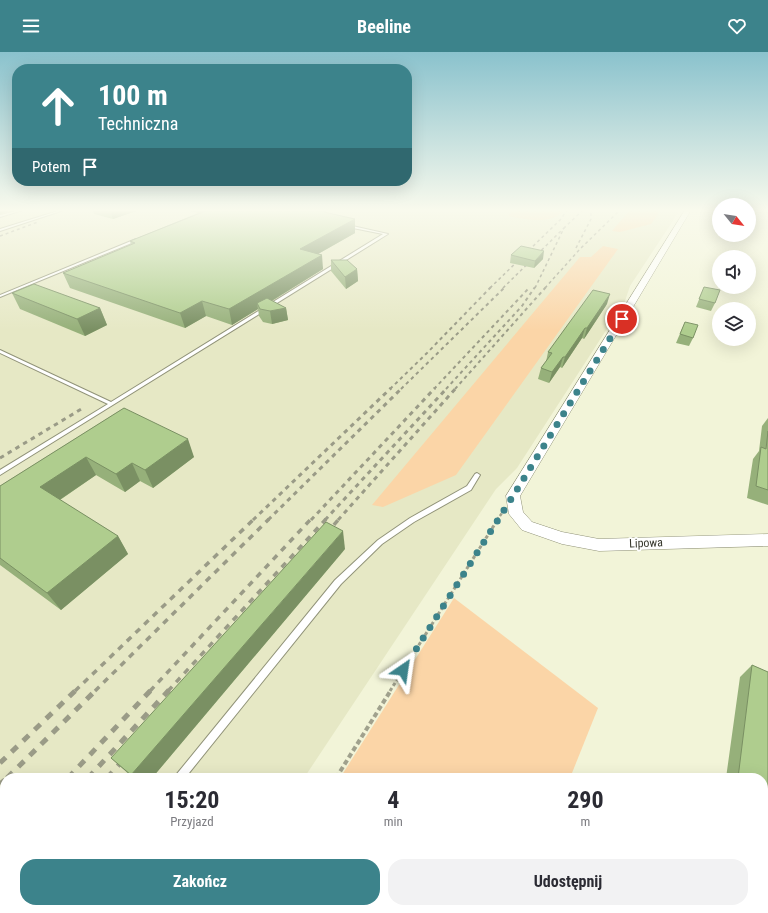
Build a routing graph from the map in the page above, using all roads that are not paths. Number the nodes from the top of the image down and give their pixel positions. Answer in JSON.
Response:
{"nodes":[{"id":1,"x":111,"y":250,"type":"edge"},
{"id":2,"x":360,"y":250,"type":"edge"},
{"id":3,"x":663,"y":250,"type":"edge"},
{"id":4,"x":0,"y":296,"type":"edge"},
{"id":5,"x":0,"y":351,"type":"edge"},
{"id":6,"x":112,"y":404,"type":"junction"},
{"id":7,"x":0,"y":473,"type":"edge"},
{"id":8,"x":477,"y":475,"type":"dead end"},
{"id":9,"x":768,"y":540,"type":"edge"},
{"id":10,"x":184,"y":773,"type":"edge"}],
"edges":[{"from":1,"to":4,"type":"lane"},
{"from":2,"to":6,"type":"lane"},
{"from":3,"to":9,"type":"street","name":"Lipowa"},
{"from":5,"to":6,"type":"lane"},
{"from":6,"to":7,"type":"lane"},
{"from":8,"to":10,"type":"lane"}]}
